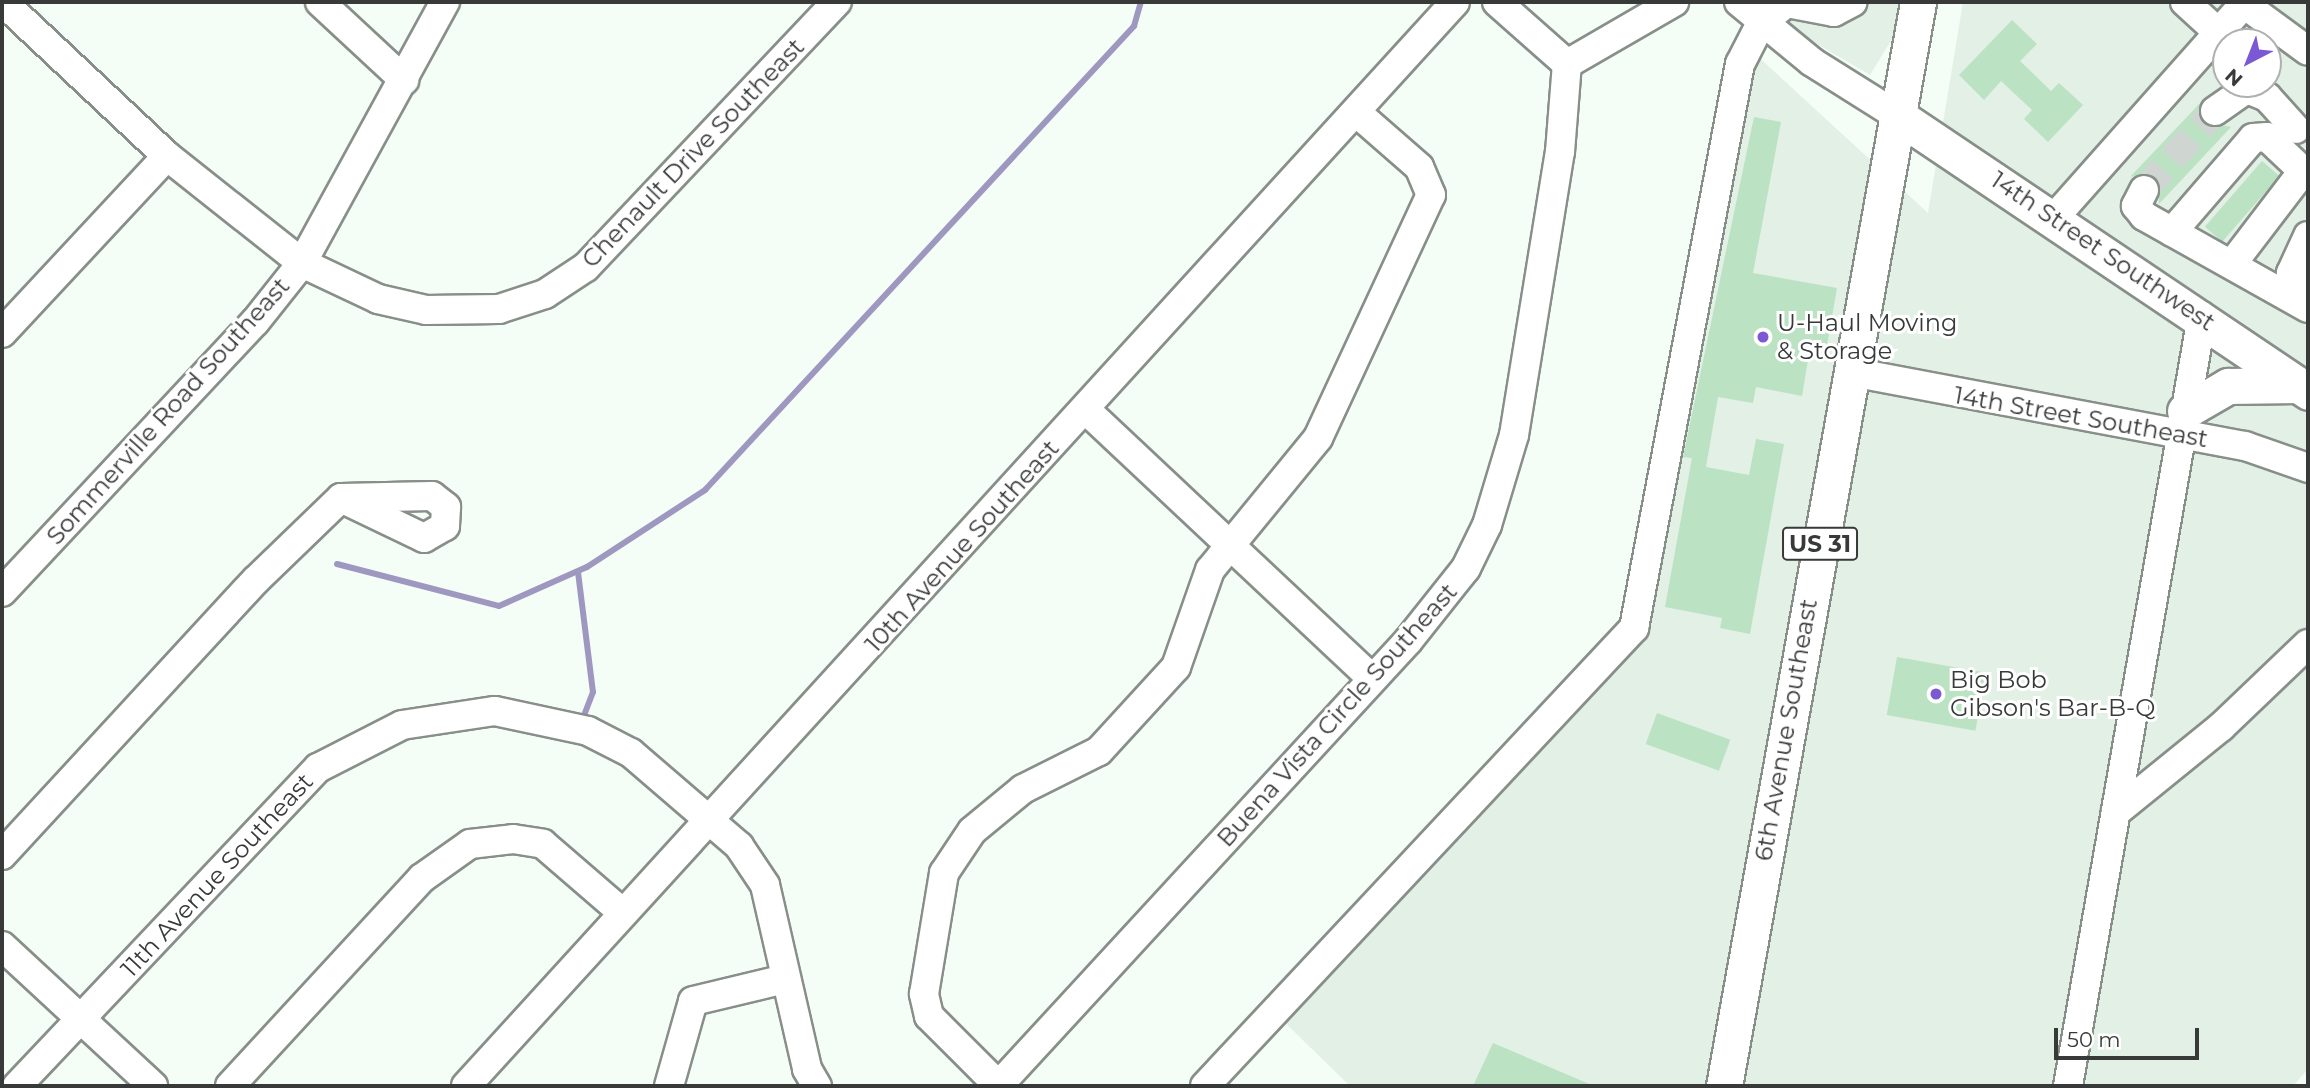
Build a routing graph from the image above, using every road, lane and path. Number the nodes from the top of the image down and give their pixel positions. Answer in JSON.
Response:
{"nodes":[{"id":1,"x":3,"y":2,"type":"edge"},
{"id":2,"x":320,"y":2,"type":"edge"},
{"id":3,"x":445,"y":2,"type":"edge"},
{"id":4,"x":837,"y":2,"type":"edge"},
{"id":5,"x":1455,"y":2,"type":"edge"},
{"id":6,"x":1497,"y":2,"type":"edge"},
{"id":7,"x":1674,"y":2,"type":"edge"},
{"id":8,"x":1739,"y":2,"type":"edge"},
{"id":9,"x":1786,"y":2,"type":"edge"},
{"id":10,"x":1853,"y":2,"type":"edge"},
{"id":11,"x":1917,"y":2,"type":"edge"},
{"id":12,"x":2185,"y":2,"type":"edge"},
{"id":13,"x":2245,"y":3,"type":"edge"},
{"id":14,"x":1761,"y":23,"type":"junction"},
{"id":15,"x":2214,"y":28,"type":"edge"},
{"id":16,"x":2222,"y":28,"type":"edge"},
{"id":17,"x":2212,"y":39,"type":"edge"},
{"id":18,"x":2308,"y":51,"type":"edge"},
{"id":19,"x":1567,"y":64,"type":"junction"},
{"id":20,"x":404,"y":79,"type":"junction"},
{"id":21,"x":2215,"y":111,"type":"tunnel mouth"},
{"id":22,"x":1356,"y":112,"type":"junction"},
{"id":23,"x":1895,"y":114,"type":"junction"},
{"id":24,"x":2296,"y":129,"type":"dead end"},
{"id":25,"x":167,"y":156,"type":"junction"},
{"id":26,"x":2144,"y":190,"type":"dead end"},
{"id":27,"x":2054,"y":218,"type":"junction"},
{"id":28,"x":2172,"y":232,"type":"junction"},
{"id":29,"x":2308,"y":236,"type":"edge"},
{"id":30,"x":302,"y":263,"type":"junction"},
{"id":31,"x":2232,"y":264,"type":"junction"},
{"id":32,"x":2308,"y":288,"type":"edge"},
{"id":33,"x":2308,"y":308,"type":"edge"},
{"id":34,"x":2203,"y":317,"type":"junction"},
{"id":35,"x":2,"y":333,"type":"edge"},
{"id":36,"x":1852,"y":372,"type":"junction"},
{"id":37,"x":2303,"y":388,"type":"edge"},
{"id":38,"x":1086,"y":410,"type":"junction"},
{"id":39,"x":2182,"y":422,"type":"junction"},
{"id":40,"x":2308,"y":468,"type":"edge"},
{"id":41,"x":341,"y":498,"type":"dead end"},
{"id":42,"x":1228,"y":541,"type":"junction"},
{"id":43,"x":2,"y":592,"type":"edge"},
{"id":44,"x":2308,"y":644,"type":"edge"},
{"id":45,"x":1372,"y":679,"type":"junction"},
{"id":46,"x":2116,"y":812,"type":"junction"},
{"id":47,"x":712,"y":819,"type":"junction"},
{"id":48,"x":2,"y":855,"type":"edge"},
{"id":49,"x":622,"y":913,"type":"junction"},
{"id":50,"x":2,"y":946,"type":"edge"},
{"id":51,"x":785,"y":979,"type":"junction"},
{"id":52,"x":82,"y":1020,"type":"junction"},
{"id":53,"x":17,"y":1086,"type":"edge"},
{"id":54,"x":153,"y":1086,"type":"edge"},
{"id":55,"x":230,"y":1086,"type":"edge"},
{"id":56,"x":466,"y":1086,"type":"edge"},
{"id":57,"x":669,"y":1086,"type":"edge"},
{"id":58,"x":817,"y":1086,"type":"edge"},
{"id":59,"x":998,"y":1086,"type":"edge"},
{"id":60,"x":1205,"y":1086,"type":"edge"},
{"id":61,"x":1724,"y":1086,"type":"edge"},
{"id":62,"x":2068,"y":1086,"type":"edge"}],
"edges":[{"from":1,"to":25,"type":"street","name":"Chenault Drive Southeast"},
{"from":2,"to":20,"type":"street"},
{"from":3,"to":20,"type":"street","name":"Sommerville Road Southeast"},
{"from":4,"to":30,"type":"street","name":"Chenault Drive Southeast"},
{"from":5,"to":22,"type":"street","name":"10th Avenue Southeast"},
{"from":6,"to":19,"type":"street"},
{"from":7,"to":19,"type":"street"},
{"from":8,"to":14,"type":"street"},
{"from":9,"to":10,"type":"street"},
{"from":9,"to":14,"type":"street"},
{"from":11,"to":23,"type":"main road","name":"6th Avenue Southeast","number":"US 31"},
{"from":12,"to":15,"type":"street"},
{"from":13,"to":16,"type":"street"},
{"from":13,"to":18,"type":"street"},
{"from":14,"to":23,"type":"street"},
{"from":14,"to":60,"type":"street"},
{"from":17,"to":27,"type":"street"},
{"from":19,"to":45,"type":"street","name":"Buena Vista Circle Southeast"},
{"from":20,"to":30,"type":"street","name":"Sommerville Road Southeast"},
{"from":21,"to":24,"type":"street"},
{"from":22,"to":38,"type":"street","name":"10th Avenue Southeast"},
{"from":22,"to":42,"type":"street"},
{"from":23,"to":27,"type":"main road","name":"14th Street Southwest"},
{"from":23,"to":36,"type":"main road","name":"6th Avenue Southeast","number":"US 31"},
{"from":25,"to":30,"type":"street","name":"Chenault Drive Southeast"},
{"from":25,"to":35,"type":"street"},
{"from":26,"to":28,"type":"street"},
{"from":27,"to":34,"type":"main road","name":"14th Street Southwest"},
{"from":28,"to":31,"type":"street"},
{"from":28,"to":31,"type":"street"},
{"from":29,"to":32,"type":"street"},
{"from":30,"to":43,"type":"street","name":"Sommerville Road Southeast"},
{"from":31,"to":33,"type":"street"},
{"from":34,"to":37,"type":"main road","name":"14th Street Southwest"},
{"from":34,"to":39,"type":"street"},
{"from":36,"to":39,"type":"street","name":"14th Street Southeast"},
{"from":36,"to":61,"type":"main road","name":"6th Avenue Southeast","number":"US 31"},
{"from":37,"to":39,"type":"main road"},
{"from":38,"to":42,"type":"street"},
{"from":38,"to":47,"type":"street","name":"10th Avenue Southeast"},
{"from":39,"to":40,"type":"street","name":"14th Street Southeast"},
{"from":39,"to":46,"type":"street"},
{"from":41,"to":48,"type":"street"},
{"from":42,"to":45,"type":"street"},
{"from":42,"to":59,"type":"street"},
{"from":44,"to":46,"type":"street"},
{"from":45,"to":59,"type":"street","name":"Buena Vista Circle Southeast"},
{"from":46,"to":62,"type":"street"},
{"from":47,"to":49,"type":"street","name":"10th Avenue Southeast"},
{"from":47,"to":51,"type":"street"},
{"from":47,"to":52,"type":"street","name":"11th Avenue Southeast"},
{"from":49,"to":55,"type":"street"},
{"from":49,"to":56,"type":"street","name":"10th Avenue Southeast"},
{"from":50,"to":52,"type":"street"},
{"from":51,"to":57,"type":"street"},
{"from":51,"to":58,"type":"street"},
{"from":52,"to":53,"type":"street","name":"11th Avenue Southeast"},
{"from":52,"to":54,"type":"street"}]}
